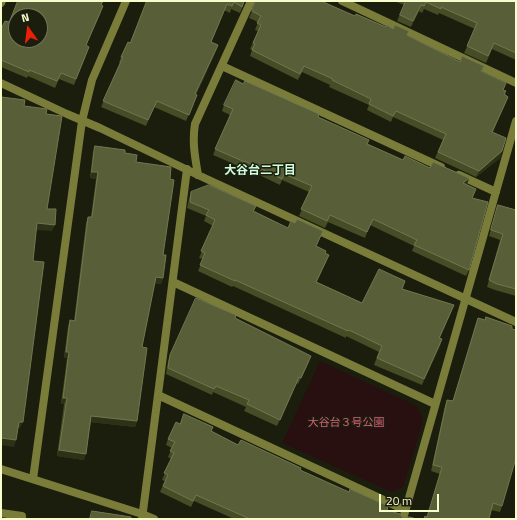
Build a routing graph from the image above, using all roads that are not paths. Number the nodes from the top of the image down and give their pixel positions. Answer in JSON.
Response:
{"nodes":[{"id":1,"x":126,"y":1,"type":"edge"},
{"id":2,"x":251,"y":1,"type":"edge"},
{"id":3,"x":342,"y":1,"type":"edge"},
{"id":4,"x":222,"y":66,"type":"junction"},
{"id":5,"x":1,"y":83,"type":"edge"},
{"id":6,"x":516,"y":83,"type":"edge"},
{"id":7,"x":82,"y":121,"type":"junction"},
{"id":8,"x":516,"y":121,"type":"edge"},
{"id":9,"x":187,"y":169,"type":"junction"},
{"id":10,"x":198,"y":174,"type":"junction"},
{"id":11,"x":496,"y":192,"type":"junction"},
{"id":12,"x":173,"y":282,"type":"junction"},
{"id":13,"x":465,"y":298,"type":"junction"},
{"id":14,"x":516,"y":322,"type":"edge"},
{"id":15,"x":158,"y":395,"type":"junction"},
{"id":16,"x":435,"y":404,"type":"junction"},
{"id":17,"x":1,"y":469,"type":"edge"},
{"id":18,"x":33,"y":479,"type":"junction"},
{"id":19,"x":405,"y":510,"type":"junction"},
{"id":20,"x":1,"y":513,"type":"edge"},
{"id":21,"x":142,"y":516,"type":"edge"},
{"id":22,"x":22,"y":519,"type":"edge"},
{"id":23,"x":154,"y":519,"type":"edge"},
{"id":24,"x":403,"y":519,"type":"edge"}],
"edges":[{"from":1,"to":7,"type":"street"},
{"from":2,"to":4,"type":"street"},
{"from":3,"to":6,"type":"street"},
{"from":4,"to":10,"type":"street"},
{"from":4,"to":11,"type":"street"},
{"from":5,"to":7,"type":"street"},
{"from":7,"to":9,"type":"street"},
{"from":7,"to":18,"type":"street"},
{"from":8,"to":11,"type":"street"},
{"from":9,"to":10,"type":"street"},
{"from":9,"to":12,"type":"street"},
{"from":10,"to":13,"type":"street"},
{"from":11,"to":13,"type":"street"},
{"from":12,"to":15,"type":"street"},
{"from":12,"to":16,"type":"street"},
{"from":13,"to":14,"type":"street"},
{"from":13,"to":16,"type":"street"},
{"from":15,"to":19,"type":"street"},
{"from":15,"to":21,"type":"street"},
{"from":16,"to":19,"type":"street"},
{"from":17,"to":18,"type":"street"},
{"from":18,"to":21,"type":"street"},
{"from":19,"to":24,"type":"street"},
{"from":20,"to":22,"type":"street"},
{"from":21,"to":23,"type":"street"}]}
